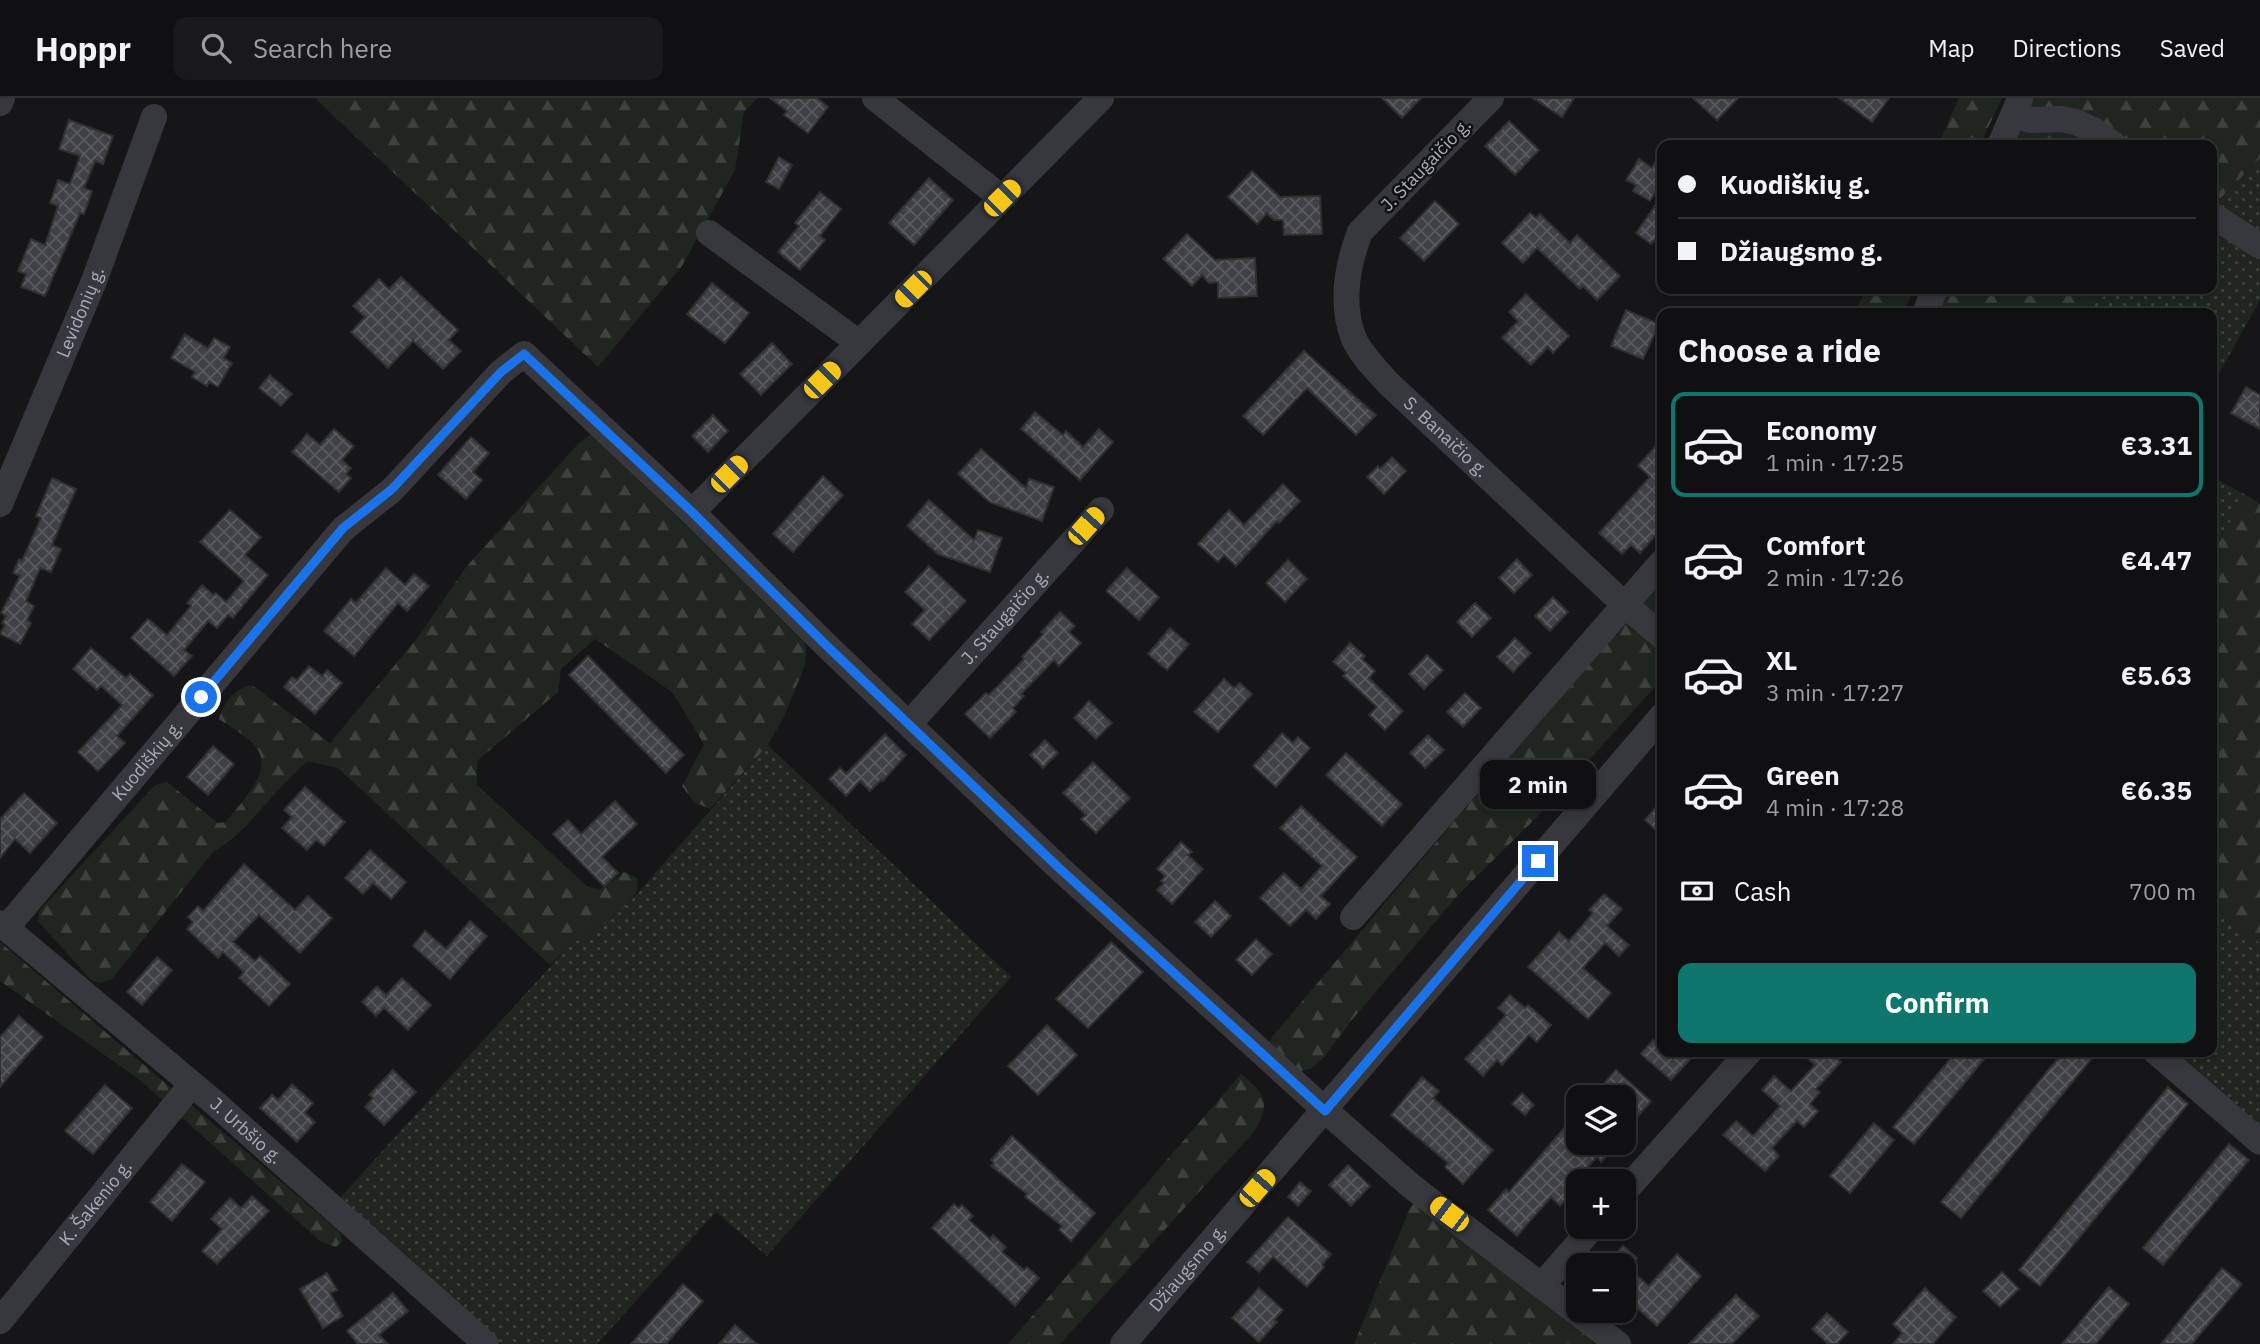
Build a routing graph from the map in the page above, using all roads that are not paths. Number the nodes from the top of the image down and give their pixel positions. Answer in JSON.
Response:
{"nodes":[{"id":1,"x":2,"y":98,"type":"edge"},
{"id":2,"x":875,"y":98,"type":"edge"},
{"id":3,"x":1101,"y":98,"type":"edge"},
{"id":4,"x":1491,"y":98,"type":"edge"},
{"id":5,"x":0,"y":103,"type":"edge"},
{"id":6,"x":2017,"y":106,"type":"edge"},
{"id":7,"x":154,"y":117,"type":"dead end"},
{"id":8,"x":2002,"y":140,"type":"edge"},
{"id":9,"x":2107,"y":140,"type":"edge"},
{"id":10,"x":1002,"y":198,"type":"junction"},
{"id":11,"x":2217,"y":218,"type":"edge"},
{"id":12,"x":1360,"y":232,"type":"joint"},
{"id":13,"x":709,"y":233,"type":"dead end"},
{"id":14,"x":2260,"y":246,"type":"edge"},
{"id":15,"x":859,"y":343,"type":"junction"},
{"id":16,"x":0,"y":503,"type":"edge"},
{"id":17,"x":1101,"y":510,"type":"dead end"},
{"id":18,"x":692,"y":512,"type":"junction"},
{"id":19,"x":1657,"y":568,"type":"edge"},
{"id":20,"x":1626,"y":606,"type":"junction"},
{"id":21,"x":1657,"y":632,"type":"edge"},
{"id":22,"x":1657,"y":722,"type":"edge"},
{"id":23,"x":909,"y":724,"type":"junction"},
{"id":24,"x":1353,"y":917,"type":"dead end"},
{"id":25,"x":3,"y":926,"type":"edge"},
{"id":26,"x":1745,"y":1057,"type":"edge"},
{"id":27,"x":2162,"y":1057,"type":"edge"},
{"id":28,"x":192,"y":1084,"type":"junction"},
{"id":29,"x":1325,"y":1111,"type":"junction"},
{"id":30,"x":2260,"y":1142,"type":"edge"},
{"id":31,"x":1636,"y":1179,"type":"edge"},
{"id":32,"x":1582,"y":1239,"type":"edge"},
{"id":33,"x":1542,"y":1285,"type":"junction"},
{"id":34,"x":0,"y":1321,"type":"edge"},
{"id":35,"x":486,"y":1344,"type":"edge"},
{"id":36,"x":1123,"y":1344,"type":"edge"},
{"id":37,"x":1618,"y":1344,"type":"edge"}],
"edges":[{"from":1,"to":5,"type":"street"},
{"from":2,"to":10,"type":"street"},
{"from":3,"to":10,"type":"street"},
{"from":4,"to":12,"type":"street","name":"J. Staugaičio g."},
{"from":6,"to":8,"type":"street"},
{"from":6,"to":9,"type":"street"},
{"from":7,"to":16,"type":"street","name":"Levidonių g."},
{"from":10,"to":15,"type":"street"},
{"from":11,"to":14,"type":"street"},
{"from":12,"to":20,"type":"street","name":"S. Banaičio g."},
{"from":13,"to":15,"type":"street"},
{"from":15,"to":18,"type":"street"},
{"from":17,"to":23,"type":"street","name":"J. Staugaičio g."},
{"from":18,"to":23,"type":"street"},
{"from":18,"to":25,"type":"street","name":"Kuodiškių g."},
{"from":19,"to":20,"type":"street"},
{"from":20,"to":21,"type":"street","name":"S. Banaičio g."},
{"from":20,"to":24,"type":"street"},
{"from":22,"to":29,"type":"street","name":"Džiaugsmo g."},
{"from":23,"to":29,"type":"street"},
{"from":25,"to":28,"type":"street","name":"J. Urbšio g."},
{"from":26,"to":31,"type":"street"},
{"from":27,"to":30,"type":"street"},
{"from":28,"to":34,"type":"street","name":"K. Šakenio g."},
{"from":28,"to":35,"type":"street","name":"J. Urbšio g."},
{"from":29,"to":33,"type":"street"},
{"from":29,"to":36,"type":"street","name":"Džiaugsmo g."},
{"from":32,"to":33,"type":"street"},
{"from":33,"to":37,"type":"street"}]}
